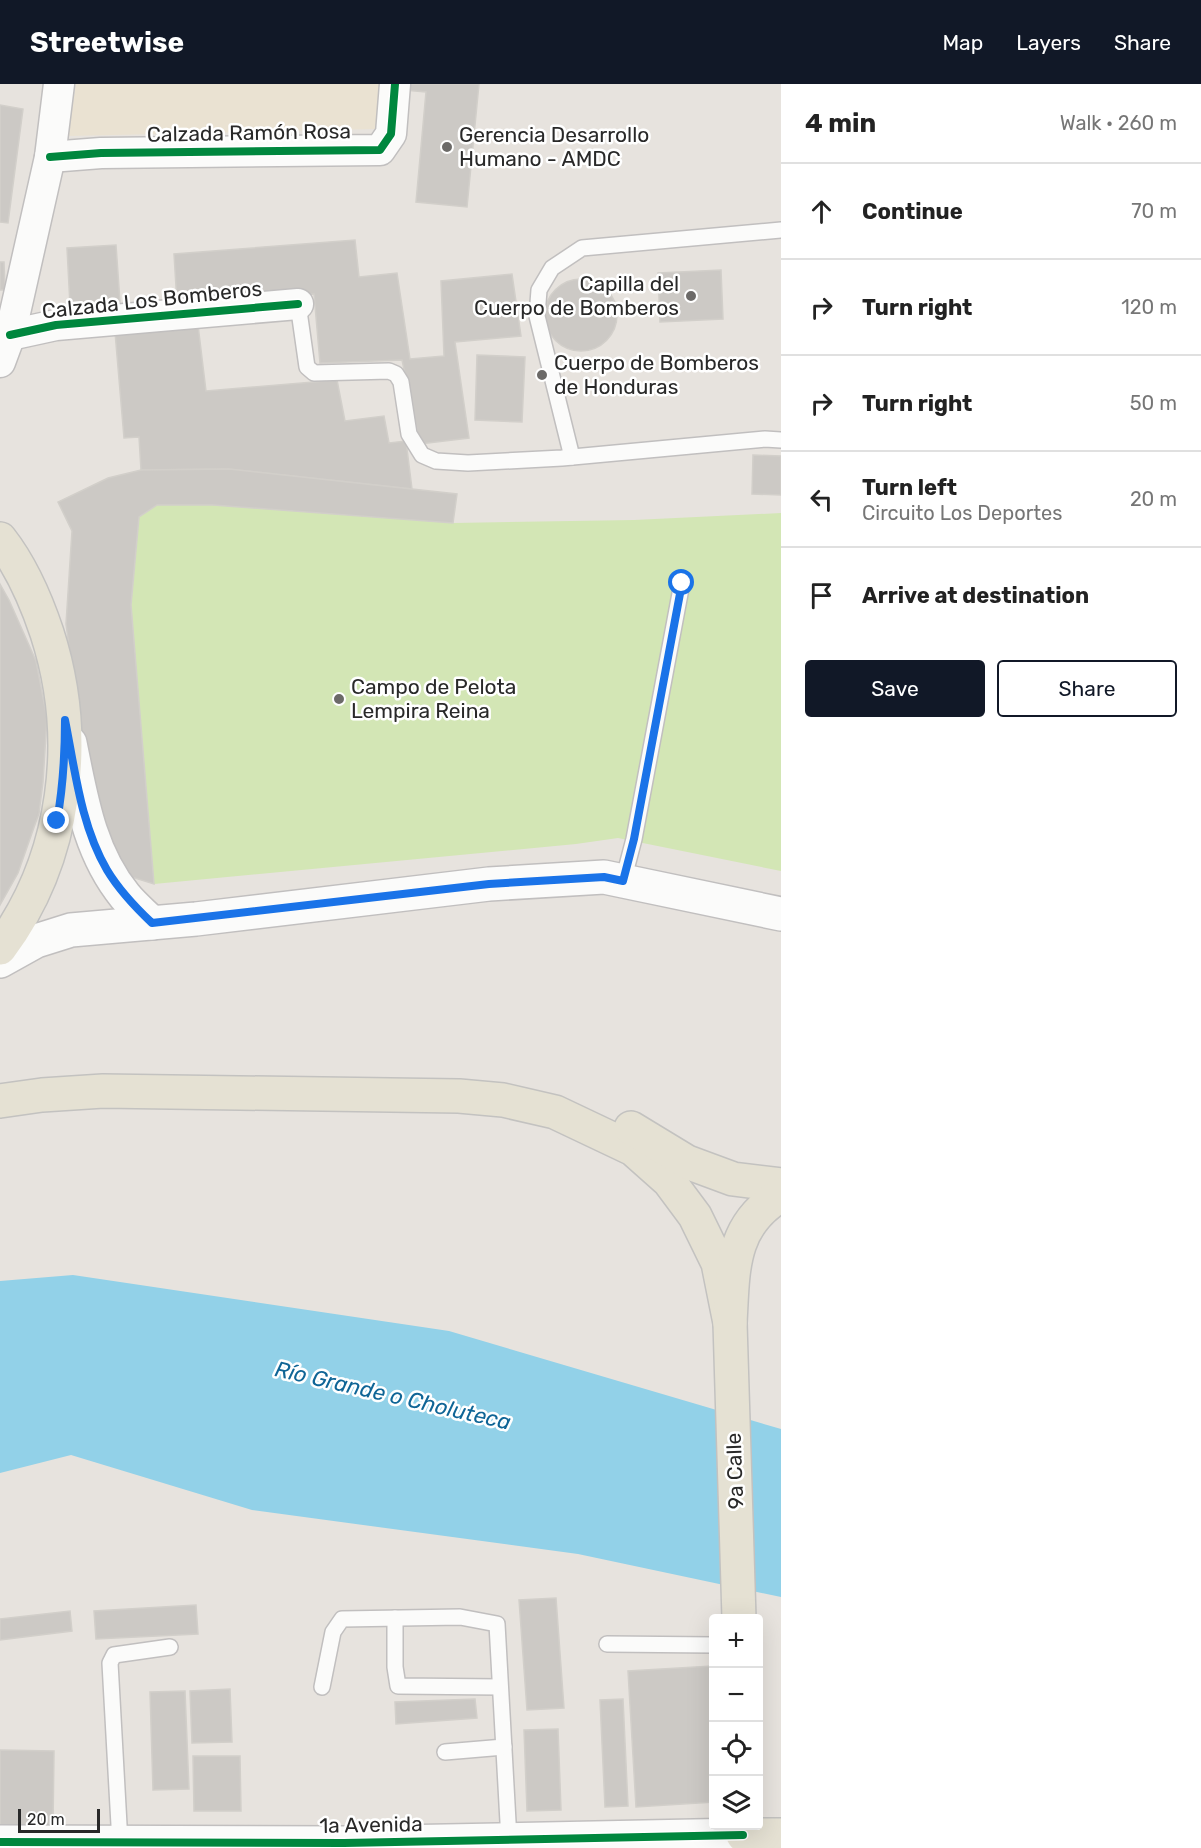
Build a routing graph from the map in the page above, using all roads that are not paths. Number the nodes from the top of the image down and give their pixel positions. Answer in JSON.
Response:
{"nodes":[{"id":1,"x":59,"y":84,"type":"edge"},
{"id":2,"x":395,"y":84,"type":"edge"},
{"id":3,"x":50,"y":157,"type":"junction"},
{"id":4,"x":781,"y":230,"type":"edge"},
{"id":5,"x":298,"y":304,"type":"joint"},
{"id":6,"x":5,"y":348,"type":"edge"},
{"id":7,"x":781,"y":440,"type":"edge"},
{"id":8,"x":572,"y":457,"type":"junction"},
{"id":9,"x":0,"y":539,"type":"edge"},
{"id":10,"x":682,"y":583,"type":"dead end"},
{"id":11,"x":65,"y":720,"type":"junction"},
{"id":12,"x":623,"y":881,"type":"junction"},
{"id":13,"x":781,"y":915,"type":"edge"},
{"id":14,"x":152,"y":923,"type":"junction"},
{"id":15,"x":0,"y":948,"type":"edge"},
{"id":16,"x":0,"y":961,"type":"edge"},
{"id":17,"x":0,"y":1082,"type":"edge"},
{"id":18,"x":0,"y":1101,"type":"edge"},
{"id":19,"x":781,"y":1185,"type":"edge"},
{"id":20,"x":781,"y":1195,"type":"edge"},
{"id":21,"x":731,"y":1337,"type":"junction"},
{"id":22,"x":739,"y":1614,"type":"edge"},
{"id":23,"x":395,"y":1618,"type":"junction"},
{"id":24,"x":607,"y":1644,"type":"dead end"},
{"id":25,"x":709,"y":1645,"type":"edge"},
{"id":26,"x":170,"y":1647,"type":"dead end"},
{"id":27,"x":322,"y":1688,"type":"dead end"},
{"id":28,"x":500,"y":1688,"type":"junction"},
{"id":29,"x":504,"y":1747,"type":"junction"},
{"id":30,"x":445,"y":1752,"type":"dead end"},
{"id":31,"x":781,"y":1835,"type":"edge"},
{"id":32,"x":743,"y":1836,"type":"edge"},
{"id":33,"x":509,"y":1840,"type":"junction"},
{"id":34,"x":0,"y":1842,"type":"edge"},
{"id":35,"x":120,"y":1843,"type":"junction"},
{"id":36,"x":344,"y":1846,"type":"edge"}],
"edges":[{"from":1,"to":3,"type":"street"},
{"from":2,"to":3,"type":"street","name":"Calzada Ramón Rosa"},
{"from":3,"to":6,"type":"street"},
{"from":4,"to":8,"type":"lane"},
{"from":5,"to":6,"type":"street","name":"Calzada Los Bomberos"},
{"from":5,"to":8,"type":"lane"},
{"from":7,"to":8,"type":"lane"},
{"from":9,"to":11,"type":"main road"},
{"from":10,"to":12,"type":"lane"},
{"from":11,"to":14,"type":"main road"},
{"from":11,"to":15,"type":"main road"},
{"from":12,"to":13,"type":"main road"},
{"from":12,"to":14,"type":"main road"},
{"from":14,"to":16,"type":"main road"},
{"from":17,"to":19,"type":"main road"},
{"from":18,"to":21,"type":"main road"},
{"from":20,"to":21,"type":"main road"},
{"from":21,"to":22,"type":"main road","name":"9a Calle"},
{"from":23,"to":27,"type":"lane"},
{"from":23,"to":28,"type":"lane"},
{"from":23,"to":28,"type":"lane"},
{"from":24,"to":25,"type":"lane"},
{"from":26,"to":35,"type":"lane"},
{"from":28,"to":29,"type":"lane"},
{"from":29,"to":30,"type":"lane"},
{"from":29,"to":33,"type":"lane"},
{"from":31,"to":32,"type":"main road","name":"1a Avenida"},
{"from":32,"to":33,"type":"main road","name":"1a Avenida"},
{"from":33,"to":36,"type":"main road","name":"1a Avenida"},
{"from":34,"to":35,"type":"main road","name":"1a Avenida"},
{"from":35,"to":36,"type":"main road","name":"1a Avenida"}]}
